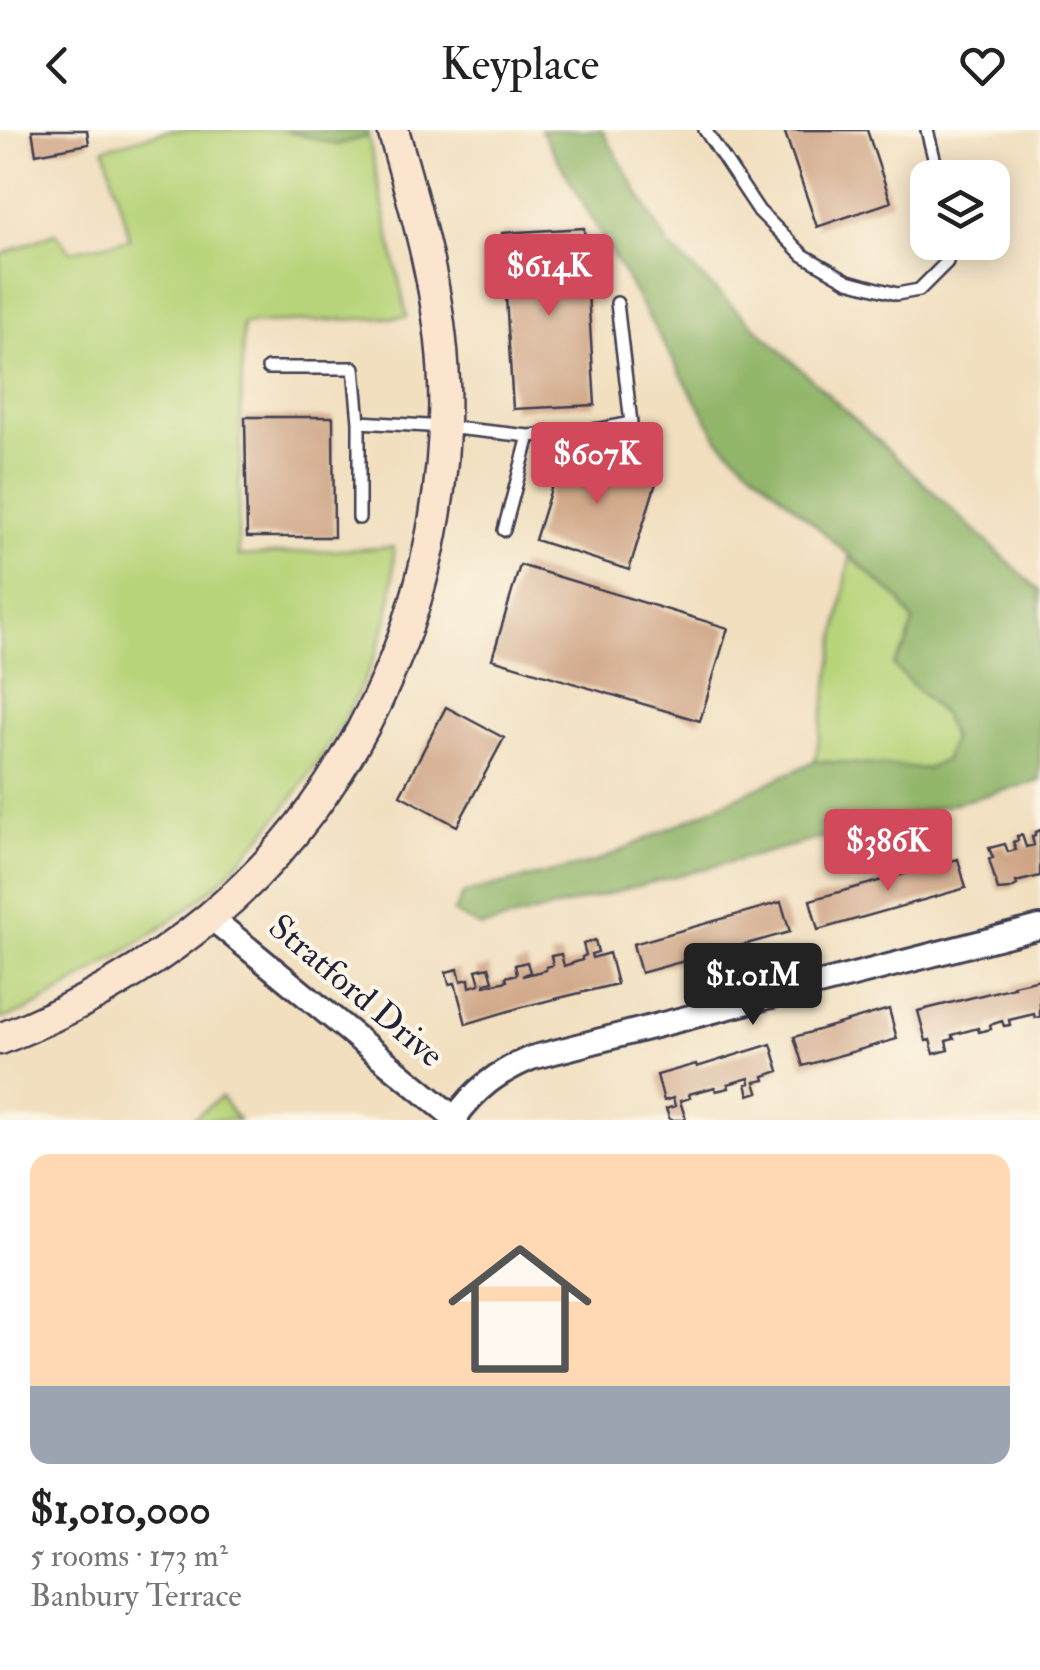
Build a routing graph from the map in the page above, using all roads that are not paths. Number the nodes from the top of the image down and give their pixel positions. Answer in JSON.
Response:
{"nodes":[{"id":1,"x":393,"y":130,"type":"edge"},
{"id":2,"x":705,"y":130,"type":"edge"},
{"id":3,"x":927,"y":130,"type":"edge"},
{"id":4,"x":934,"y":160,"type":"edge"},
{"id":5,"x":947,"y":260,"type":"edge"},
{"id":6,"x":616,"y":303,"type":"dead end"},
{"id":7,"x":268,"y":368,"type":"dead end"},
{"id":8,"x":359,"y":422,"type":"junction"},
{"id":9,"x":445,"y":428,"type":"junction"},
{"id":10,"x":529,"y":436,"type":"junction"},
{"id":11,"x":359,"y":518,"type":"dead end"},
{"id":12,"x":504,"y":530,"type":"dead end"},
{"id":13,"x":210,"y":917,"type":"junction"},
{"id":14,"x":1040,"y":927,"type":"edge"},
{"id":15,"x":0,"y":1038,"type":"edge"},
{"id":16,"x":456,"y":1119,"type":"edge"}],
"edges":[{"from":1,"to":9,"type":"street"},
{"from":2,"to":5,"type":"lane"},
{"from":3,"to":4,"type":"lane"},
{"from":6,"to":10,"type":"lane"},
{"from":7,"to":8,"type":"lane"},
{"from":8,"to":9,"type":"lane"},
{"from":8,"to":11,"type":"lane"},
{"from":9,"to":10,"type":"lane"},
{"from":9,"to":13,"type":"street"},
{"from":10,"to":12,"type":"lane"},
{"from":13,"to":15,"type":"street"},
{"from":13,"to":16,"type":"street","name":"Stratford Drive"},
{"from":14,"to":16,"type":"street"}]}
